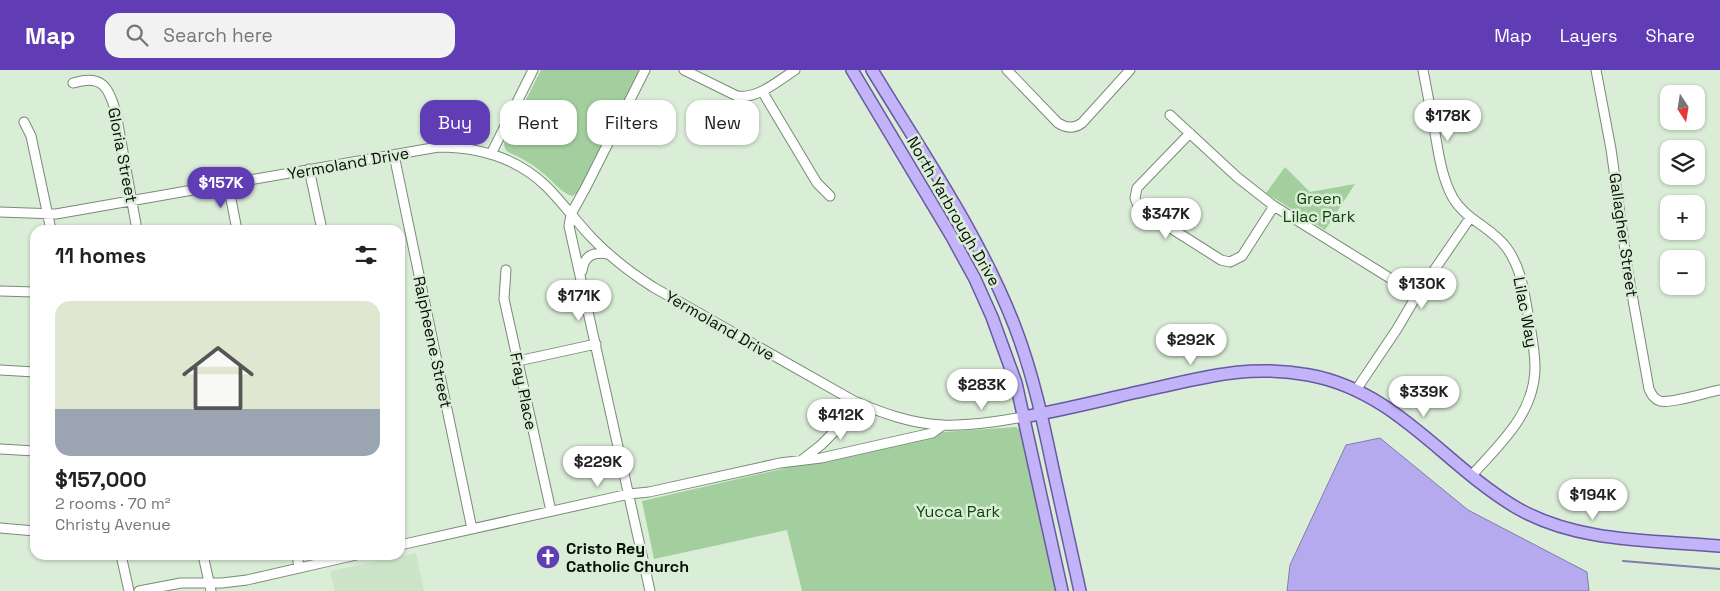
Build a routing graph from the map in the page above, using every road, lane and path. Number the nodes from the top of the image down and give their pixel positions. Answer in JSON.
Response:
{"nodes":[{"id":1,"x":533,"y":70,"type":"edge"},
{"id":2,"x":645,"y":70,"type":"edge"},
{"id":3,"x":684,"y":70,"type":"edge"},
{"id":4,"x":795,"y":70,"type":"edge"},
{"id":5,"x":852,"y":70,"type":"edge"},
{"id":6,"x":872,"y":70,"type":"edge"},
{"id":7,"x":1007,"y":70,"type":"edge"},
{"id":8,"x":1130,"y":70,"type":"edge"},
{"id":9,"x":1424,"y":70,"type":"edge"},
{"id":10,"x":1596,"y":70,"type":"edge"},
{"id":11,"x":73,"y":83,"type":"dead end"},
{"id":12,"x":762,"y":91,"type":"junction"},
{"id":13,"x":1170,"y":115,"type":"dead end"},
{"id":14,"x":24,"y":122,"type":"dead end"},
{"id":15,"x":1190,"y":133,"type":"junction"},
{"id":16,"x":491,"y":154,"type":"junction"},
{"id":17,"x":394,"y":155,"type":"junction"},
{"id":18,"x":309,"y":170,"type":"junction"},
{"id":19,"x":228,"y":184,"type":"junction"},
{"id":20,"x":830,"y":196,"type":"dead end"},
{"id":21,"x":131,"y":201,"type":"junction"},
{"id":22,"x":1274,"y":206,"type":"junction"},
{"id":23,"x":0,"y":212,"type":"edge"},
{"id":24,"x":571,"y":214,"type":"junction"},
{"id":25,"x":48,"y":215,"type":"junction"},
{"id":26,"x":1470,"y":218,"type":"junction"},
{"id":27,"x":50,"y":225,"type":"edge"},
{"id":28,"x":136,"y":225,"type":"edge"},
{"id":29,"x":236,"y":225,"type":"edge"},
{"id":30,"x":321,"y":225,"type":"edge"},
{"id":31,"x":608,"y":254,"type":"junction"},
{"id":32,"x":506,"y":270,"type":"dead end"},
{"id":33,"x":582,"y":276,"type":"junction"},
{"id":34,"x":0,"y":291,"type":"edge"},
{"id":35,"x":30,"y":292,"type":"edge"},
{"id":36,"x":1417,"y":295,"type":"junction"},
{"id":37,"x":1003,"y":298,"type":"junction"},
{"id":38,"x":987,"y":306,"type":"junction"},
{"id":39,"x":596,"y":344,"type":"junction"},
{"id":40,"x":518,"y":361,"type":"junction"},
{"id":41,"x":0,"y":370,"type":"edge"},
{"id":42,"x":30,"y":372,"type":"edge"},
{"id":43,"x":1356,"y":390,"type":"junction"},
{"id":44,"x":1720,"y":390,"type":"edge"},
{"id":45,"x":854,"y":401,"type":"junction"},
{"id":46,"x":1042,"y":413,"type":"junction"},
{"id":47,"x":1023,"y":417,"type":"junction"},
{"id":48,"x":944,"y":425,"type":"junction"},
{"id":49,"x":0,"y":449,"type":"edge"},
{"id":50,"x":30,"y":452,"type":"edge"},
{"id":51,"x":802,"y":459,"type":"junction"},
{"id":52,"x":1472,"y":475,"type":"junction"},
{"id":53,"x":629,"y":494,"type":"junction"},
{"id":54,"x":551,"y":511,"type":"junction"},
{"id":55,"x":0,"y":528,"type":"edge"},
{"id":56,"x":472,"y":529,"type":"junction"},
{"id":57,"x":30,"y":530,"type":"edge"},
{"id":58,"x":405,"y":544,"type":"edge"},
{"id":59,"x":1720,"y":546,"type":"edge"},
{"id":60,"x":122,"y":560,"type":"edge"},
{"id":61,"x":204,"y":560,"type":"edge"},
{"id":62,"x":298,"y":560,"type":"edge"},
{"id":63,"x":334,"y":560,"type":"edge"},
{"id":64,"x":299,"y":568,"type":"junction"},
{"id":65,"x":208,"y":582,"type":"junction"},
{"id":66,"x":130,"y":591,"type":"edge"},
{"id":67,"x":139,"y":591,"type":"edge"},
{"id":68,"x":211,"y":591,"type":"edge"},
{"id":69,"x":650,"y":591,"type":"edge"},
{"id":70,"x":1062,"y":591,"type":"edge"},
{"id":71,"x":1080,"y":591,"type":"edge"}],
"edges":[{"from":1,"to":16,"type":"street"},
{"from":2,"to":24,"type":"street"},
{"from":3,"to":12,"type":"street"},
{"from":4,"to":12,"type":"street"},
{"from":5,"to":38,"type":"main road","name":"North Yarbrough Drive"},
{"from":6,"to":37,"type":"main road","name":"North Yarbrough Drive"},
{"from":7,"to":8,"type":"street"},
{"from":9,"to":26,"type":"street","name":"Lilac Way"},
{"from":10,"to":44,"type":"street","name":"Gallagher Street"},
{"from":11,"to":21,"type":"street","name":"Gloria Street"},
{"from":12,"to":20,"type":"street"},
{"from":13,"to":15,"type":"street"},
{"from":14,"to":25,"type":"street"},
{"from":15,"to":22,"type":"street"},
{"from":15,"to":22,"type":"street"},
{"from":16,"to":17,"type":"street","name":"Yermoland Drive"},
{"from":16,"to":24,"type":"street","name":"Yermoland Drive"},
{"from":17,"to":18,"type":"street","name":"Yermoland Drive"},
{"from":17,"to":56,"type":"street","name":"Ralpheene Street"},
{"from":18,"to":19,"type":"street","name":"Yermoland Drive"},
{"from":18,"to":30,"type":"street"},
{"from":19,"to":21,"type":"street","name":"Yermoland Drive"},
{"from":19,"to":29,"type":"street"},
{"from":21,"to":25,"type":"street","name":"Yermoland Drive"},
{"from":21,"to":28,"type":"street","name":"Gloria Street"},
{"from":22,"to":36,"type":"street"},
{"from":23,"to":25,"type":"street","name":"Yermoland Drive"},
{"from":24,"to":31,"type":"street","name":"Yermoland Drive"},
{"from":24,"to":33,"type":"street"},
{"from":25,"to":27,"type":"street"},
{"from":26,"to":36,"type":"street"},
{"from":26,"to":52,"type":"street","name":"Lilac Way"},
{"from":31,"to":33,"type":"street"},
{"from":31,"to":45,"type":"street","name":"Yermoland Drive"},
{"from":32,"to":40,"type":"street","name":"Fray Place"},
{"from":33,"to":39,"type":"street"},
{"from":34,"to":35,"type":"street"},
{"from":36,"to":43,"type":"street"},
{"from":37,"to":38,"type":"main road"},
{"from":37,"to":46,"type":"main road","name":"North Yarbrough Drive"},
{"from":38,"to":47,"type":"main road","name":"North Yarbrough Drive"},
{"from":39,"to":40,"type":"street"},
{"from":39,"to":53,"type":"street"},
{"from":40,"to":54,"type":"street","name":"Fray Place"},
{"from":41,"to":42,"type":"street"},
{"from":43,"to":46,"type":"main road"},
{"from":43,"to":52,"type":"main road"},
{"from":45,"to":48,"type":"street","name":"Yermoland Drive"},
{"from":45,"to":51,"type":"street"},
{"from":46,"to":47,"type":"main road"},
{"from":46,"to":71,"type":"main road","name":"North Yarbrough Drive"},
{"from":47,"to":48,"type":"street"},
{"from":47,"to":70,"type":"main road","name":"North Yarbrough Drive"},
{"from":48,"to":51,"type":"street"},
{"from":49,"to":50,"type":"street"},
{"from":51,"to":53,"type":"street"},
{"from":52,"to":59,"type":"main road"},
{"from":53,"to":54,"type":"street"},
{"from":53,"to":69,"type":"street"},
{"from":54,"to":56,"type":"street"},
{"from":55,"to":57,"type":"street"},
{"from":56,"to":58,"type":"street"},
{"from":60,"to":66,"type":"street"},
{"from":61,"to":65,"type":"street"},
{"from":62,"to":64,"type":"street"},
{"from":63,"to":64,"type":"street"},
{"from":64,"to":65,"type":"street"},
{"from":65,"to":67,"type":"street"},
{"from":65,"to":68,"type":"street"}]}
